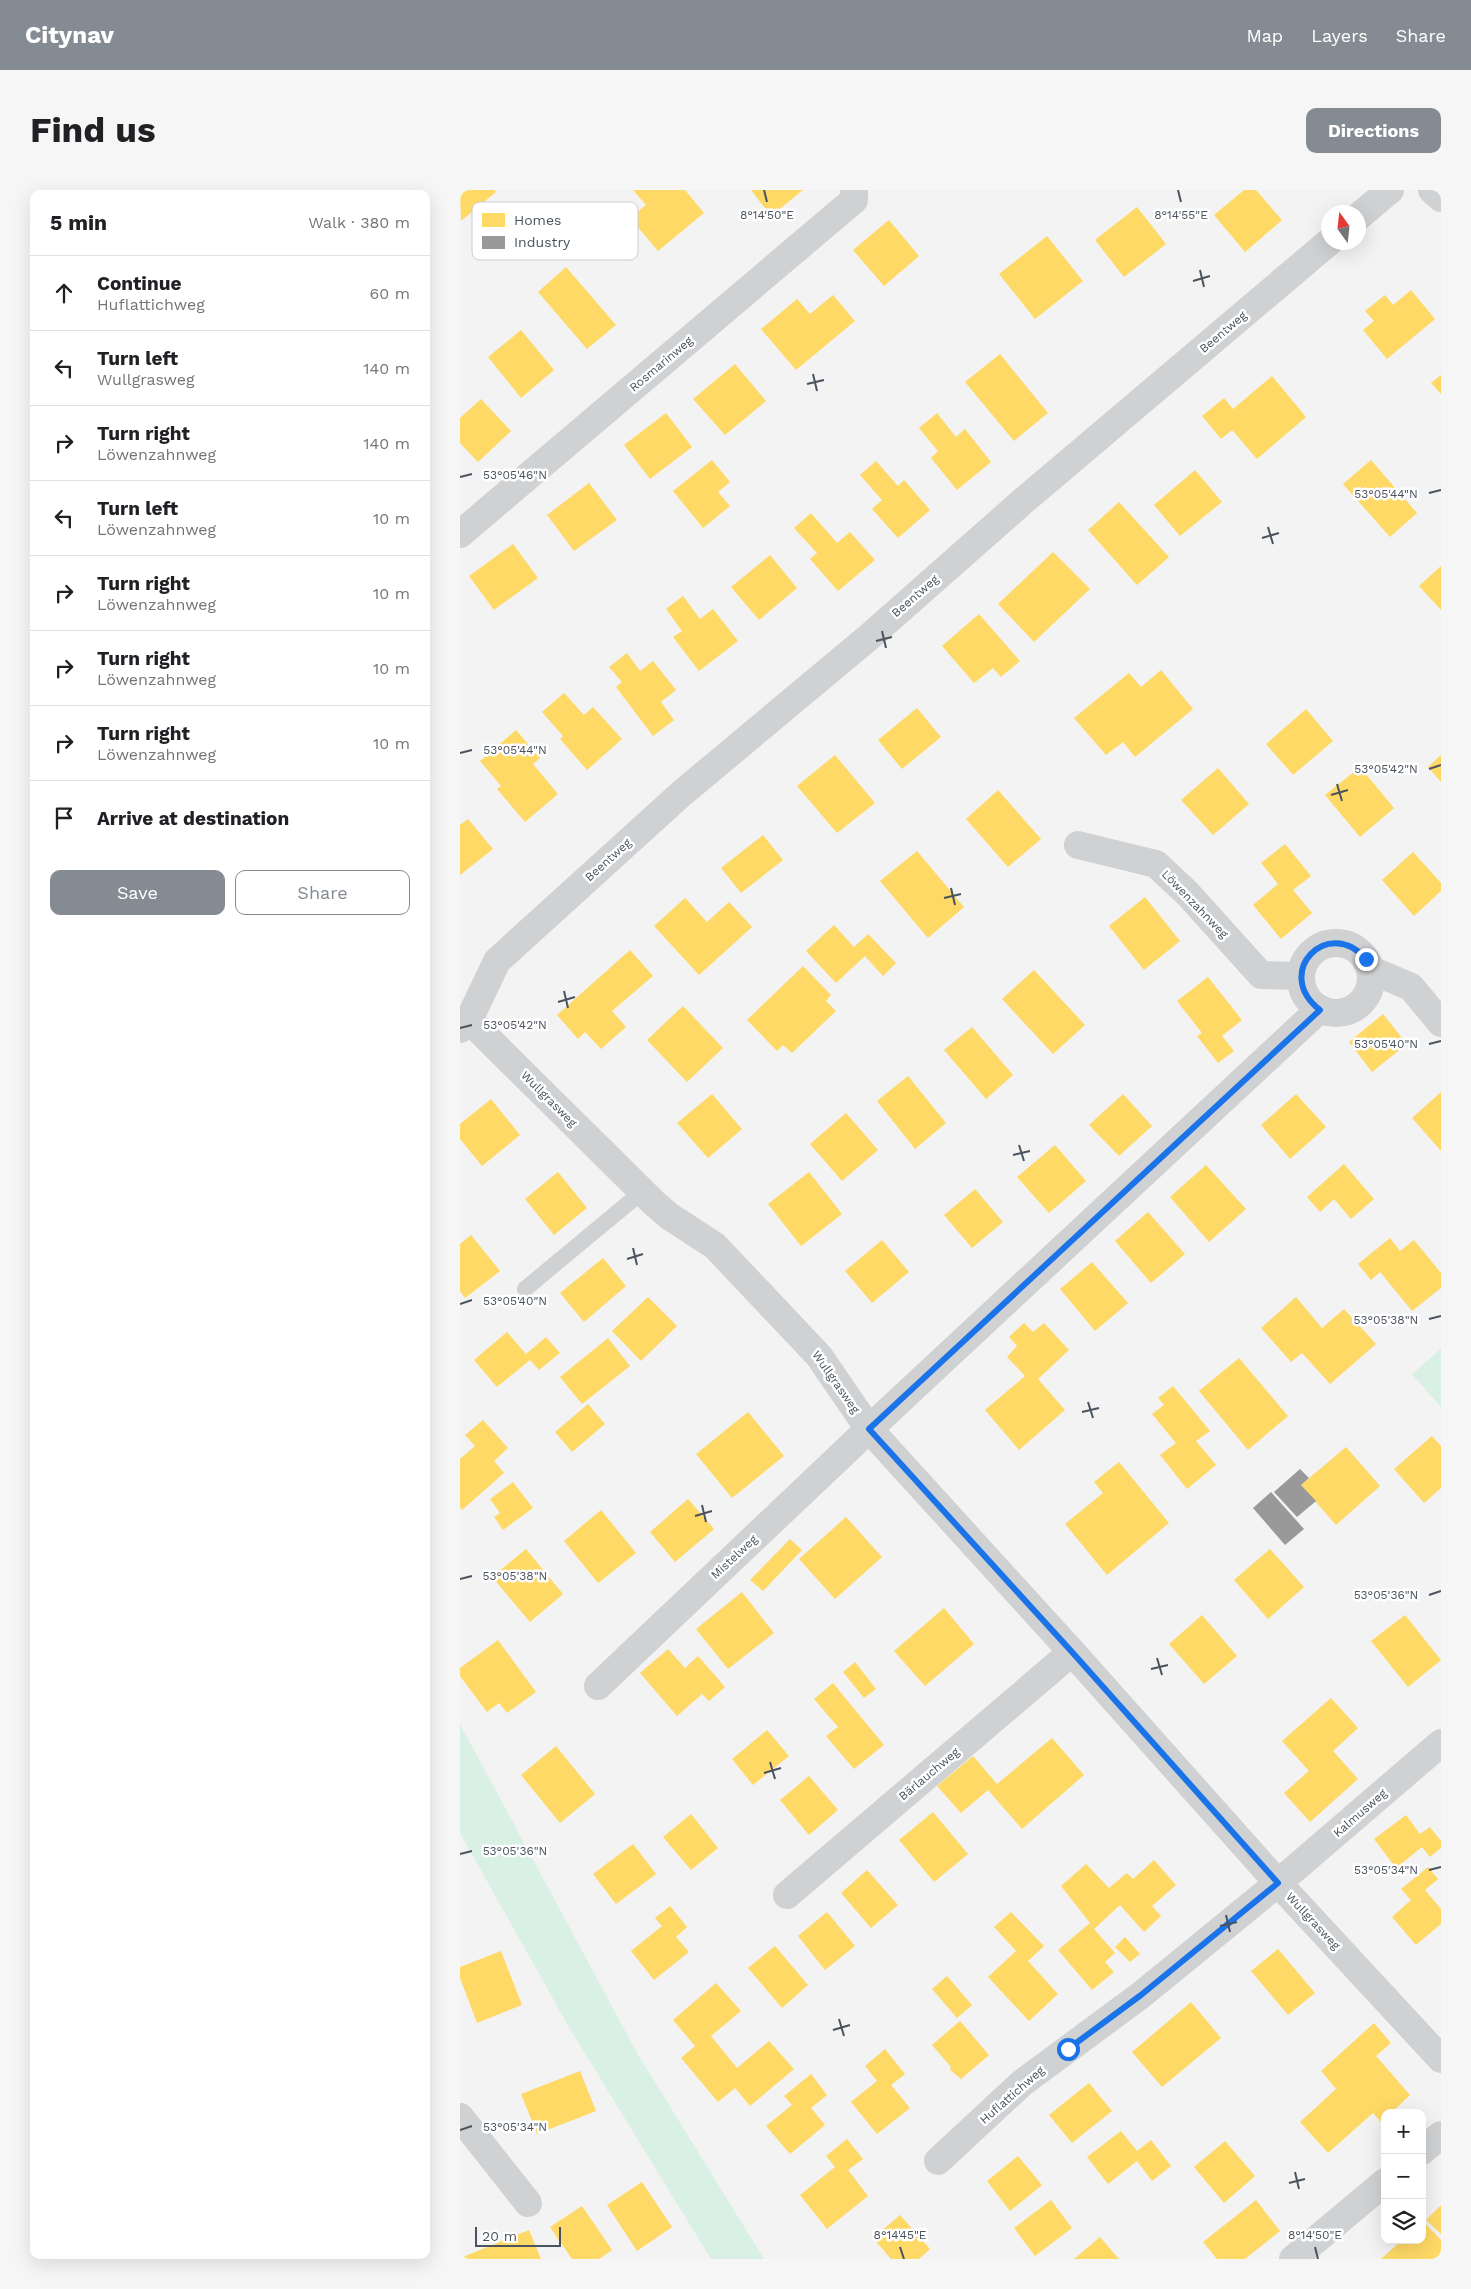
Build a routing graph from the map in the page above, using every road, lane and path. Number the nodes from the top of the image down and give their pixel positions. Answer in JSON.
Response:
{"nodes":[{"id":1,"x":854,"y":190,"type":"edge"},
{"id":2,"x":1390,"y":190,"type":"edge"},
{"id":3,"x":1432,"y":190,"type":"edge"},
{"id":4,"x":1441,"y":198,"type":"edge"},
{"id":5,"x":1366,"y":210,"type":"edge"},
{"id":6,"x":1321,"y":249,"type":"edge"},
{"id":7,"x":460,"y":534,"type":"edge"},
{"id":8,"x":1078,"y":845,"type":"dead end"},
{"id":9,"x":1371,"y":970,"type":"junction"},
{"id":10,"x":1301,"y":976,"type":"junction"},
{"id":11,"x":1320,"y":1010,"type":"junction"},
{"id":12,"x":1441,"y":1023,"type":"edge"},
{"id":13,"x":464,"y":1024,"type":"edge"},
{"id":14,"x":643,"y":1191,"type":"junction"},
{"id":15,"x":525,"y":1289,"type":"dead end"},
{"id":16,"x":869,"y":1429,"type":"junction"},
{"id":17,"x":1072,"y":1652,"type":"junction"},
{"id":18,"x":598,"y":1686,"type":"dead end"},
{"id":19,"x":1441,"y":1743,"type":"edge"},
{"id":20,"x":1278,"y":1883,"type":"junction"},
{"id":21,"x":787,"y":1895,"type":"dead end"},
{"id":22,"x":1441,"y":2059,"type":"edge"},
{"id":23,"x":460,"y":2117,"type":"edge"},
{"id":24,"x":1441,"y":2135,"type":"edge"},
{"id":25,"x":1426,"y":2148,"type":"edge"},
{"id":26,"x":938,"y":2161,"type":"dead end"},
{"id":27,"x":1381,"y":2185,"type":"edge"},
{"id":28,"x":528,"y":2203,"type":"dead end"},
{"id":29,"x":1293,"y":2259,"type":"edge"}],
"edges":[{"from":1,"to":7,"type":"street","name":"Rosmarinweg"},
{"from":2,"to":5,"type":"street"},
{"from":3,"to":4,"type":"street"},
{"from":6,"to":13,"type":"street","name":"Beentweg"},
{"from":8,"to":10,"type":"street","name":"Löwenzahnweg"},
{"from":9,"to":10,"type":"street"},
{"from":9,"to":11,"type":"street"},
{"from":9,"to":12,"type":"street"},
{"from":10,"to":11,"type":"street"},
{"from":11,"to":16,"type":"street"},
{"from":13,"to":14,"type":"street","name":"Wullgrasweg"},
{"from":14,"to":15,"type":"lane"},
{"from":14,"to":16,"type":"street","name":"Wullgrasweg"},
{"from":16,"to":17,"type":"street","name":"Wullgrasweg"},
{"from":16,"to":18,"type":"street","name":"Mistelweg"},
{"from":17,"to":20,"type":"street","name":"Wullgrasweg"},
{"from":17,"to":21,"type":"street","name":"Bärlauchweg"},
{"from":19,"to":20,"type":"street","name":"Kalmusweg"},
{"from":20,"to":22,"type":"street","name":"Wullgrasweg"},
{"from":20,"to":26,"type":"street","name":"Huflattichweg"},
{"from":23,"to":28,"type":"street"},
{"from":24,"to":25,"type":"street"},
{"from":27,"to":29,"type":"street"}]}
